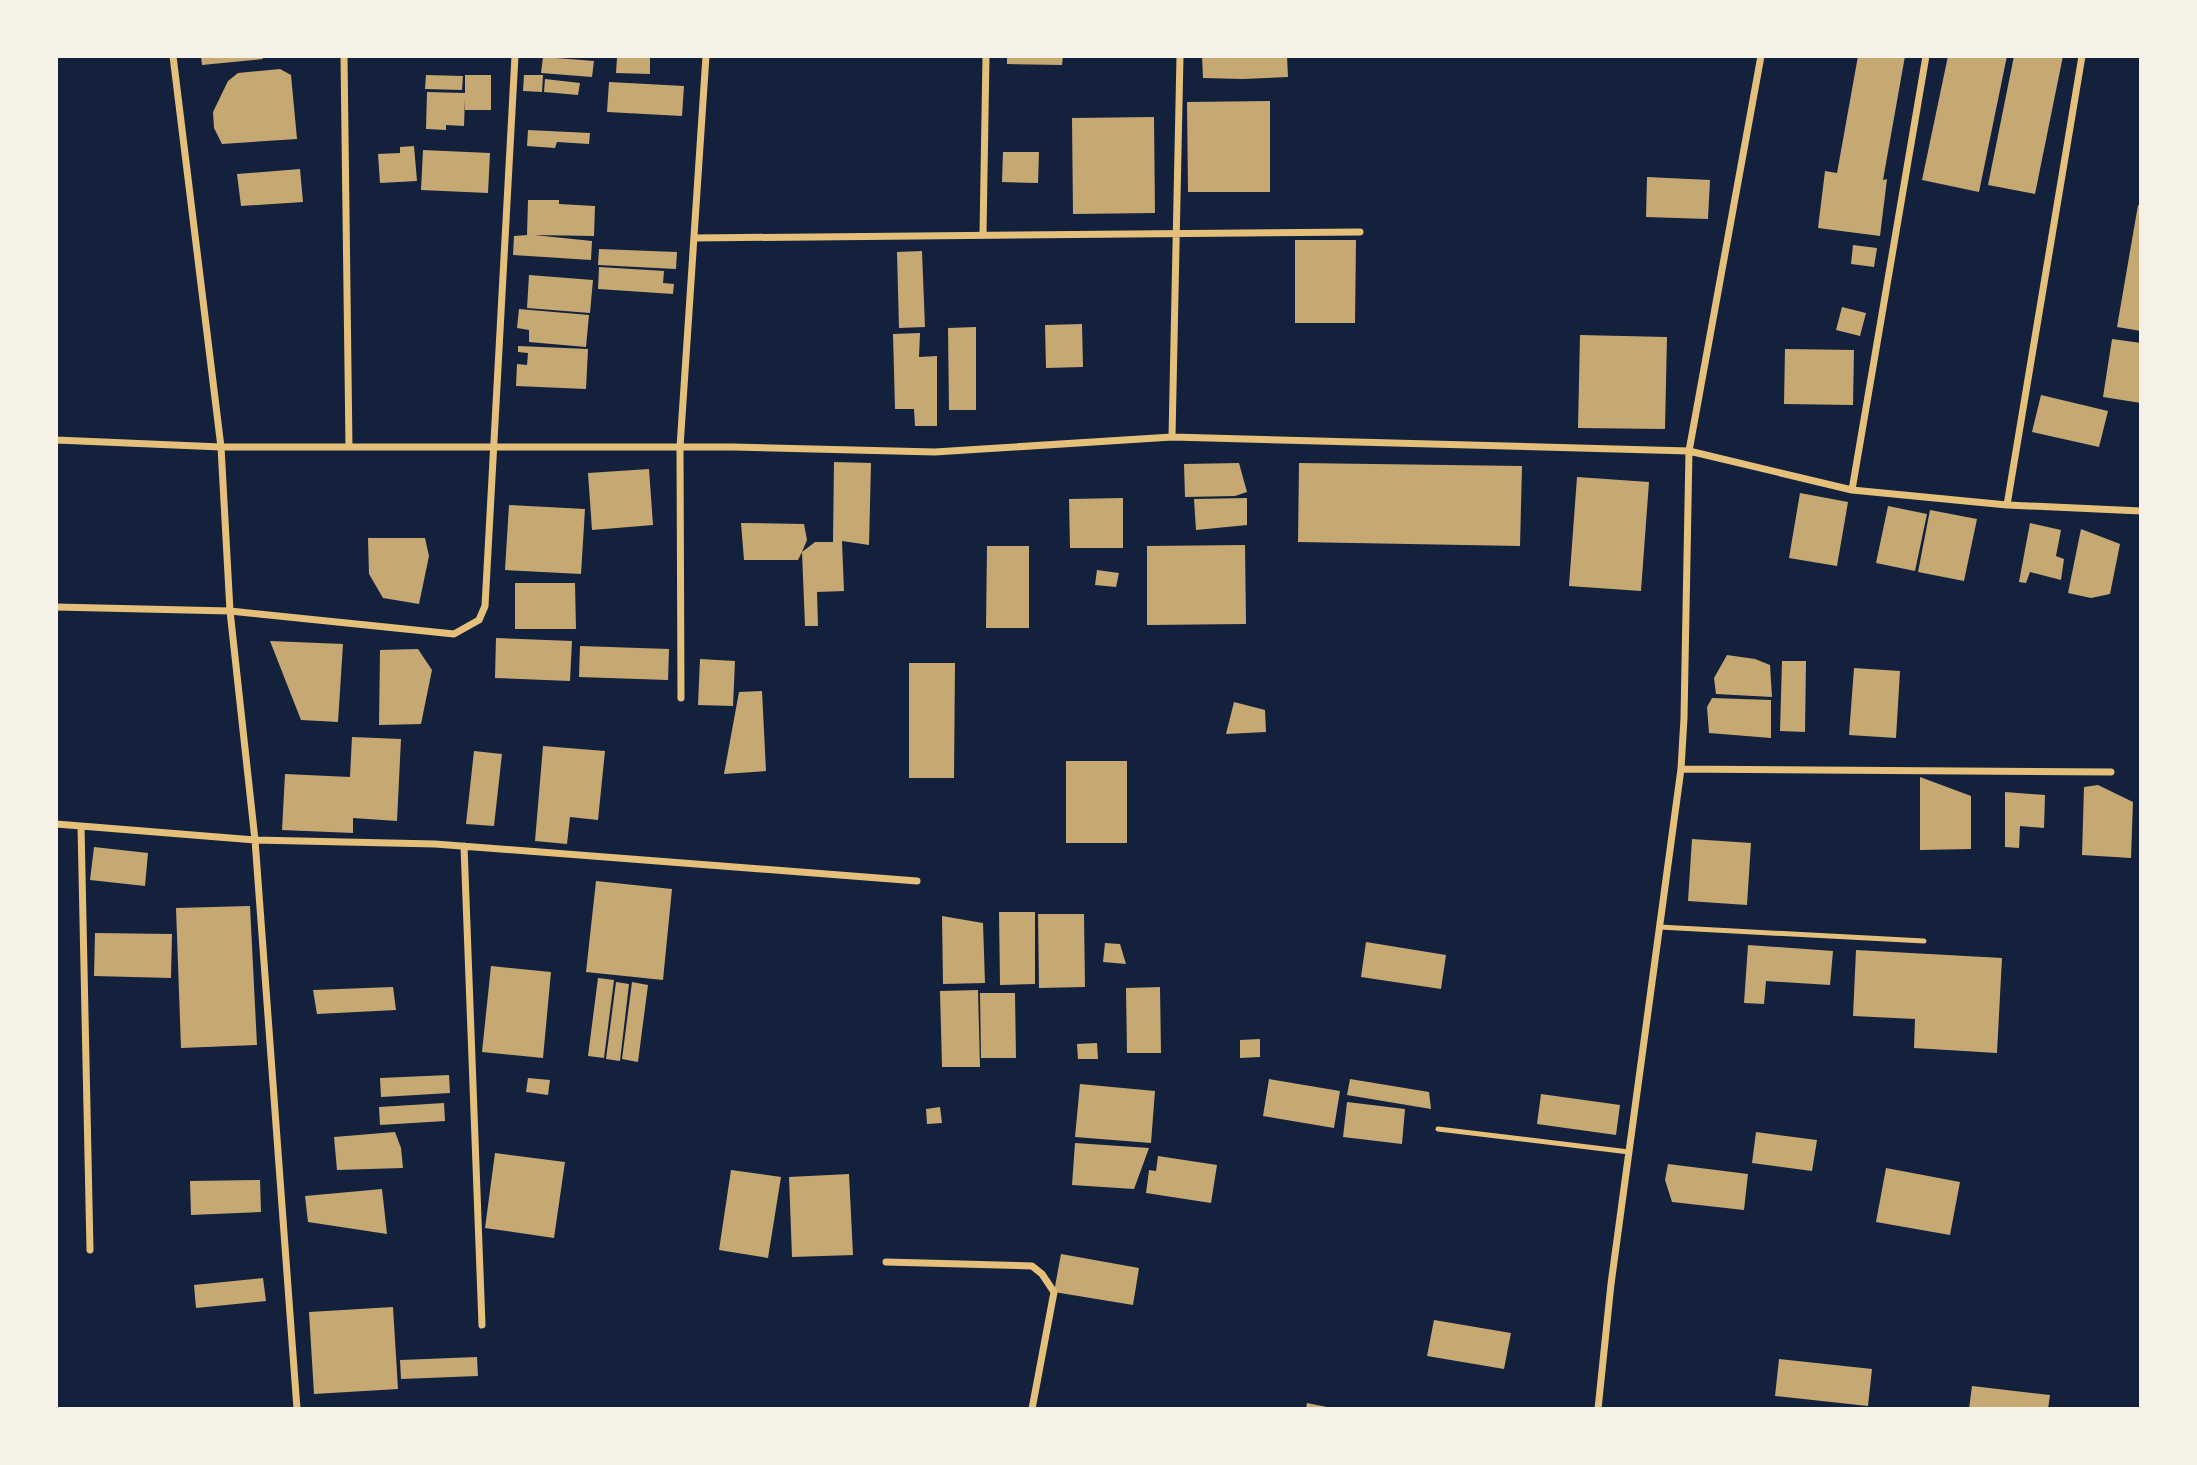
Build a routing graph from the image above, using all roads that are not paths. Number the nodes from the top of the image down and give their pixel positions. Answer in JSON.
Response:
{"nodes":[{"id":1,"x":173,"y":56,"type":"edge"},
{"id":2,"x":344,"y":56,"type":"edge"},
{"id":3,"x":515,"y":56,"type":"edge"},
{"id":4,"x":706,"y":56,"type":"edge"},
{"id":5,"x":986,"y":56,"type":"edge"},
{"id":6,"x":1180,"y":56,"type":"edge"},
{"id":7,"x":1761,"y":56,"type":"edge"},
{"id":8,"x":1926,"y":56,"type":"edge"},
{"id":9,"x":2082,"y":56,"type":"edge"},
{"id":10,"x":1360,"y":232,"type":"dead end"},
{"id":11,"x":983,"y":234,"type":"junction"},
{"id":12,"x":1175,"y":234,"type":"junction"},
{"id":13,"x":694,"y":238,"type":"junction"},
{"id":14,"x":1172,"y":438,"type":"junction"},
{"id":15,"x":56,"y":440,"type":"edge"},
{"id":16,"x":221,"y":447,"type":"junction"},
{"id":17,"x":349,"y":447,"type":"junction"},
{"id":18,"x":495,"y":447,"type":"junction"},
{"id":19,"x":680,"y":447,"type":"junction"},
{"id":20,"x":1689,"y":451,"type":"junction"},
{"id":21,"x":1852,"y":490,"type":"junction"},
{"id":22,"x":2007,"y":505,"type":"junction"},
{"id":23,"x":2141,"y":510,"type":"edge"},
{"id":24,"x":56,"y":607,"type":"edge"},
{"id":25,"x":230,"y":611,"type":"junction"},
{"id":26,"x":681,"y":698,"type":"dead end"},
{"id":27,"x":1681,"y":769,"type":"junction"},
{"id":28,"x":2111,"y":772,"type":"dead end"},
{"id":29,"x":56,"y":824,"type":"edge"},
{"id":30,"x":81,"y":826,"type":"junction"},
{"id":31,"x":255,"y":840,"type":"junction"},
{"id":32,"x":464,"y":846,"type":"junction"},
{"id":33,"x":917,"y":881,"type":"dead end"},
{"id":34,"x":1659,"y":927,"type":"junction"},
{"id":35,"x":1924,"y":941,"type":"dead end"},
{"id":36,"x":1438,"y":1129,"type":"dead end"},
{"id":37,"x":1629,"y":1152,"type":"junction"},
{"id":38,"x":90,"y":1251,"type":"dead end"},
{"id":39,"x":886,"y":1262,"type":"dead end"},
{"id":40,"x":482,"y":1325,"type":"dead end"},
{"id":41,"x":297,"y":1409,"type":"edge"},
{"id":42,"x":1032,"y":1409,"type":"edge"},
{"id":43,"x":1598,"y":1409,"type":"edge"}],
"edges":[{"from":1,"to":16,"type":"street"},
{"from":2,"to":17,"type":"street"},
{"from":3,"to":18,"type":"street"},
{"from":4,"to":13,"type":"street"},
{"from":5,"to":11,"type":"street"},
{"from":6,"to":12,"type":"street"},
{"from":7,"to":20,"type":"street"},
{"from":8,"to":21,"type":"street"},
{"from":9,"to":22,"type":"street"},
{"from":10,"to":12,"type":"street"},
{"from":11,"to":12,"type":"street"},
{"from":11,"to":13,"type":"street"},
{"from":12,"to":14,"type":"street"},
{"from":13,"to":19,"type":"street"},
{"from":14,"to":19,"type":"street"},
{"from":14,"to":20,"type":"street"},
{"from":15,"to":16,"type":"street"},
{"from":16,"to":17,"type":"street"},
{"from":16,"to":25,"type":"street"},
{"from":17,"to":18,"type":"street"},
{"from":18,"to":19,"type":"street"},
{"from":18,"to":25,"type":"street"},
{"from":19,"to":26,"type":"street"},
{"from":20,"to":21,"type":"street"},
{"from":20,"to":27,"type":"street"},
{"from":21,"to":22,"type":"street"},
{"from":22,"to":23,"type":"street"},
{"from":24,"to":25,"type":"street"},
{"from":25,"to":31,"type":"street"},
{"from":27,"to":28,"type":"street"},
{"from":27,"to":34,"type":"street"},
{"from":29,"to":30,"type":"street"},
{"from":30,"to":31,"type":"street"},
{"from":30,"to":38,"type":"street"},
{"from":31,"to":32,"type":"street"},
{"from":31,"to":41,"type":"street"},
{"from":32,"to":33,"type":"street"},
{"from":32,"to":40,"type":"street"},
{"from":34,"to":35,"type":"lane"},
{"from":34,"to":37,"type":"street"},
{"from":36,"to":37,"type":"lane"},
{"from":37,"to":43,"type":"street"},
{"from":39,"to":42,"type":"street"}]}
